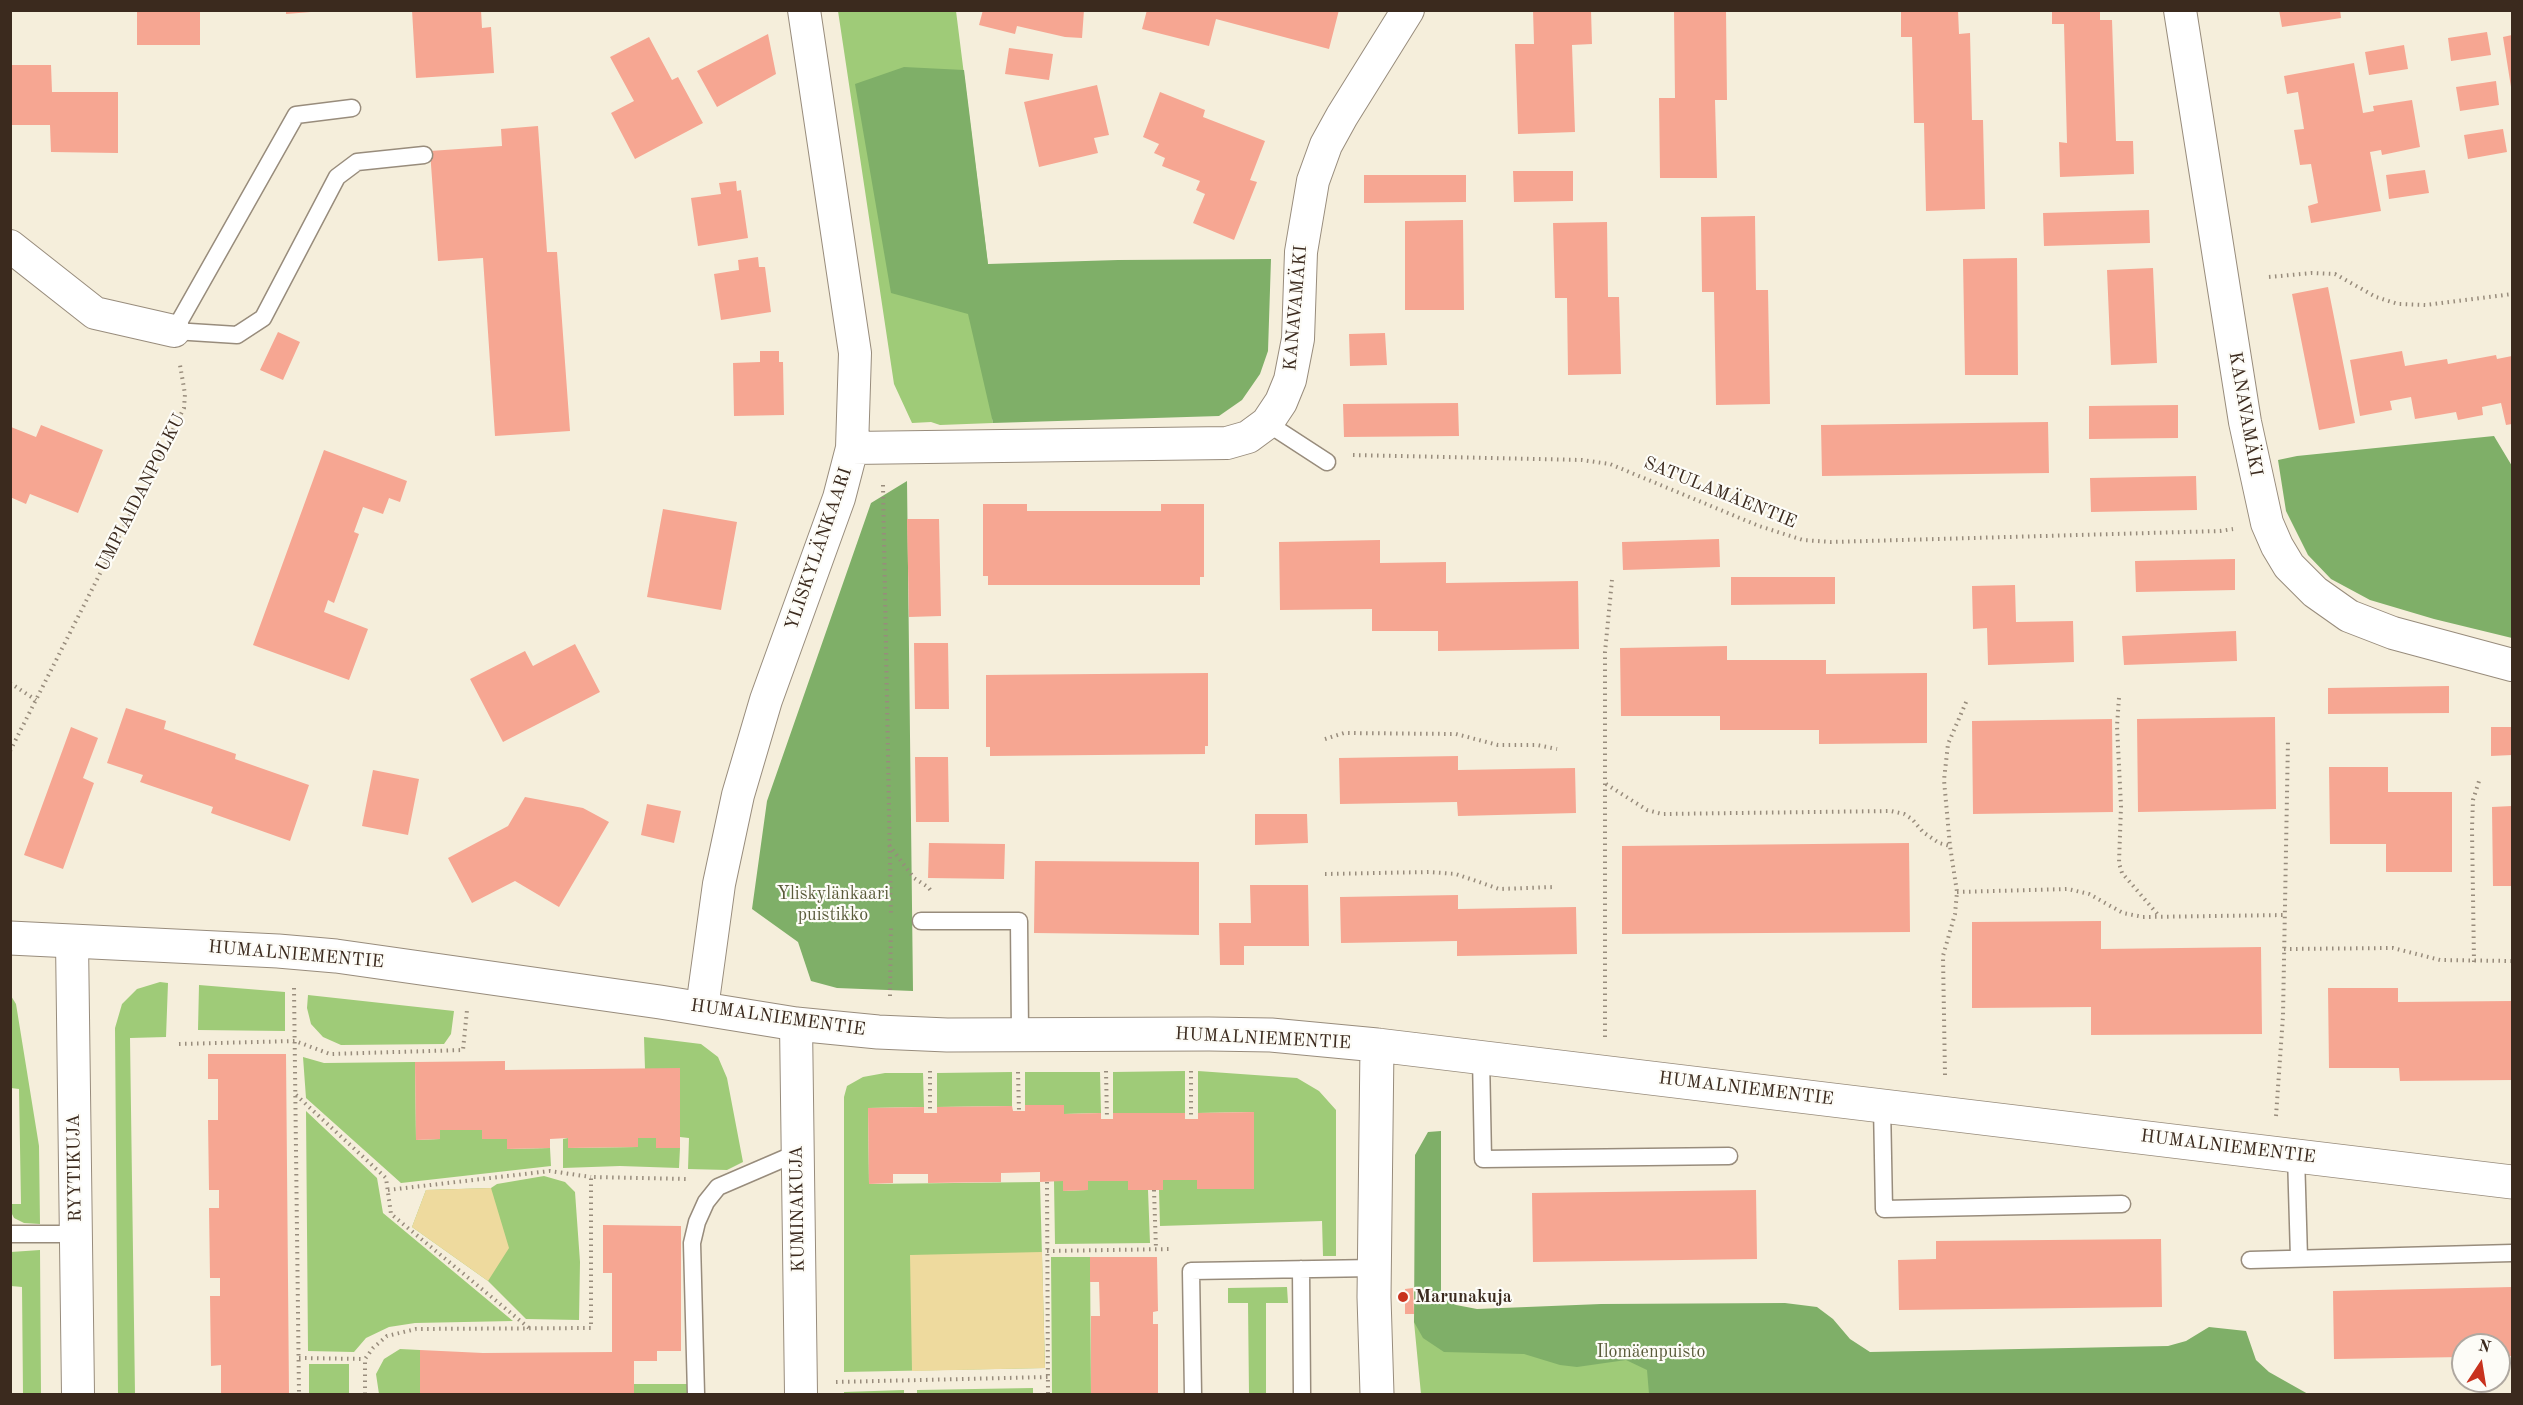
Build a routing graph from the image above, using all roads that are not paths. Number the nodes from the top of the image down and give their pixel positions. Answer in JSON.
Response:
{"nodes":[{"id":1,"x":804,"y":10,"type":"edge"},
{"id":2,"x":1408,"y":10,"type":"edge"},
{"id":3,"x":2180,"y":10,"type":"edge"},
{"id":4,"x":352,"y":108,"type":"dead end"},
{"id":5,"x":424,"y":154,"type":"dead end"},
{"id":6,"x":10,"y":246,"type":"edge"},
{"id":7,"x":174,"y":331,"type":"junction"},
{"id":8,"x":1267,"y":423,"type":"junction"},
{"id":9,"x":867,"y":448,"type":"junction"},
{"id":10,"x":1327,"y":462,"type":"dead end"},
{"id":11,"x":2512,"y":665,"type":"edge"},
{"id":12,"x":921,"y":921,"type":"dead end"},
{"id":13,"x":10,"y":938,"type":"edge"},
{"id":14,"x":72,"y":941,"type":"junction"},
{"id":15,"x":702,"y":1008,"type":"junction"},
{"id":16,"x":796,"y":1024,"type":"junction"},
{"id":17,"x":1377,"y":1045,"type":"junction"},
{"id":18,"x":1019,"y":1050,"type":"junction"},
{"id":19,"x":1482,"y":1057,"type":"junction"},
{"id":20,"x":1882,"y":1105,"type":"junction"},
{"id":21,"x":797,"y":1154,"type":"junction"},
{"id":22,"x":2296,"y":1155,"type":"junction"},
{"id":23,"x":1729,"y":1156,"type":"dead end"},
{"id":24,"x":2512,"y":1182,"type":"edge"},
{"id":25,"x":2122,"y":1204,"type":"dead end"},
{"id":26,"x":10,"y":1234,"type":"edge"},
{"id":27,"x":76,"y":1234,"type":"junction"},
{"id":28,"x":2512,"y":1253,"type":"edge"},
{"id":29,"x":2299,"y":1258,"type":"junction"},
{"id":30,"x":2250,"y":1260,"type":"dead end"},
{"id":31,"x":1375,"y":1268,"type":"junction"},
{"id":32,"x":1301,"y":1269,"type":"junction"},
{"id":33,"x":78,"y":1395,"type":"edge"},
{"id":34,"x":696,"y":1395,"type":"edge"},
{"id":35,"x":801,"y":1395,"type":"edge"},
{"id":36,"x":1193,"y":1395,"type":"edge"},
{"id":37,"x":1302,"y":1395,"type":"edge"},
{"id":38,"x":1377,"y":1395,"type":"edge"}],
"edges":[{"from":1,"to":9,"type":"street","name":"YLISKYLÄNKAARI"},
{"from":2,"to":8,"type":"street","name":"KANAVAMÄKI"},
{"from":3,"to":11,"type":"street","name":"KANAVAMÄKI"},
{"from":4,"to":7,"type":"lane"},
{"from":5,"to":7,"type":"lane"},
{"from":6,"to":7,"type":"street"},
{"from":8,"to":9,"type":"street","name":"KANAVAMÄKI"},
{"from":8,"to":10,"type":"lane"},
{"from":9,"to":15,"type":"street","name":"YLISKYLÄNKAARI"},
{"from":12,"to":18,"type":"lane"},
{"from":13,"to":14,"type":"street","name":"HUMALNIEMENTIE"},
{"from":14,"to":15,"type":"street","name":"HUMALNIEMENTIE"},
{"from":14,"to":27,"type":"street","name":"RYYTIKUJA"},
{"from":15,"to":16,"type":"street","name":"HUMALNIEMENTIE"},
{"from":16,"to":18,"type":"street","name":"HUMALNIEMENTIE"},
{"from":16,"to":21,"type":"street","name":"KUMINAKUJA"},
{"from":17,"to":18,"type":"street","name":"HUMALNIEMENTIE"},
{"from":17,"to":19,"type":"street","name":"HUMALNIEMENTIE"},
{"from":17,"to":31,"type":"street"},
{"from":19,"to":20,"type":"street","name":"HUMALNIEMENTIE"},
{"from":19,"to":23,"type":"lane"},
{"from":20,"to":22,"type":"street","name":"HUMALNIEMENTIE"},
{"from":20,"to":25,"type":"lane"},
{"from":21,"to":34,"type":"lane"},
{"from":21,"to":35,"type":"street","name":"KUMINAKUJA"},
{"from":22,"to":24,"type":"street","name":"HUMALNIEMENTIE"},
{"from":22,"to":29,"type":"lane"},
{"from":26,"to":27,"type":"lane"},
{"from":27,"to":33,"type":"street","name":"RYYTIKUJA"},
{"from":28,"to":29,"type":"lane"},
{"from":29,"to":30,"type":"lane"},
{"from":31,"to":32,"type":"lane"},
{"from":31,"to":38,"type":"street"},
{"from":32,"to":36,"type":"lane"},
{"from":32,"to":37,"type":"lane"}]}
